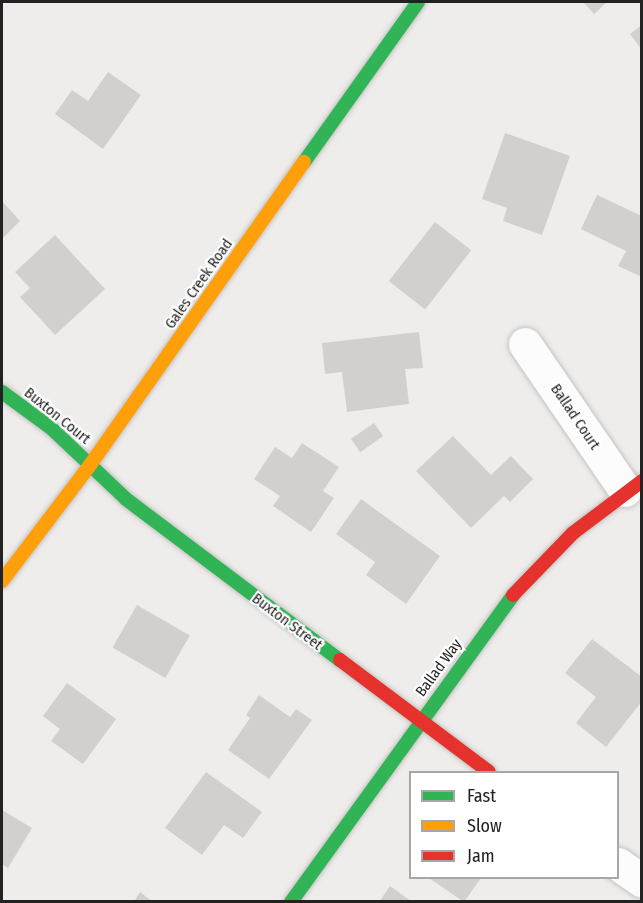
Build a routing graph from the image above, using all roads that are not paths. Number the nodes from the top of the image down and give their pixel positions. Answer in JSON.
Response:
{"nodes":[{"id":1,"x":418,"y":2,"type":"edge"},
{"id":2,"x":525,"y":344,"type":"dead end"},
{"id":3,"x":2,"y":392,"type":"edge"},
{"id":4,"x":90,"y":465,"type":"junction"},
{"id":5,"x":633,"y":485,"type":"edge"},
{"id":6,"x":2,"y":581,"type":"edge"},
{"id":7,"x":420,"y":724,"type":"junction"},
{"id":8,"x":488,"y":771,"type":"edge"},
{"id":9,"x":619,"y":865,"type":"edge"},
{"id":10,"x":642,"y":880,"type":"edge"},
{"id":11,"x":291,"y":902,"type":"edge"}],
"edges":[{"from":1,"to":4,"type":"street","name":"Gales Creek Road"},
{"from":2,"to":5,"type":"street","name":"Ballad Court"},
{"from":3,"to":4,"type":"street","name":"Buxton Court"},
{"from":4,"to":6,"type":"street","name":"Gales Creek Road"},
{"from":4,"to":7,"type":"street","name":"Buxton Street"},
{"from":5,"to":7,"type":"street","name":"Ballad Way"},
{"from":7,"to":8,"type":"street","name":"Buxton Street"},
{"from":7,"to":11,"type":"street","name":"Ballad Way"},
{"from":9,"to":10,"type":"street"}]}
